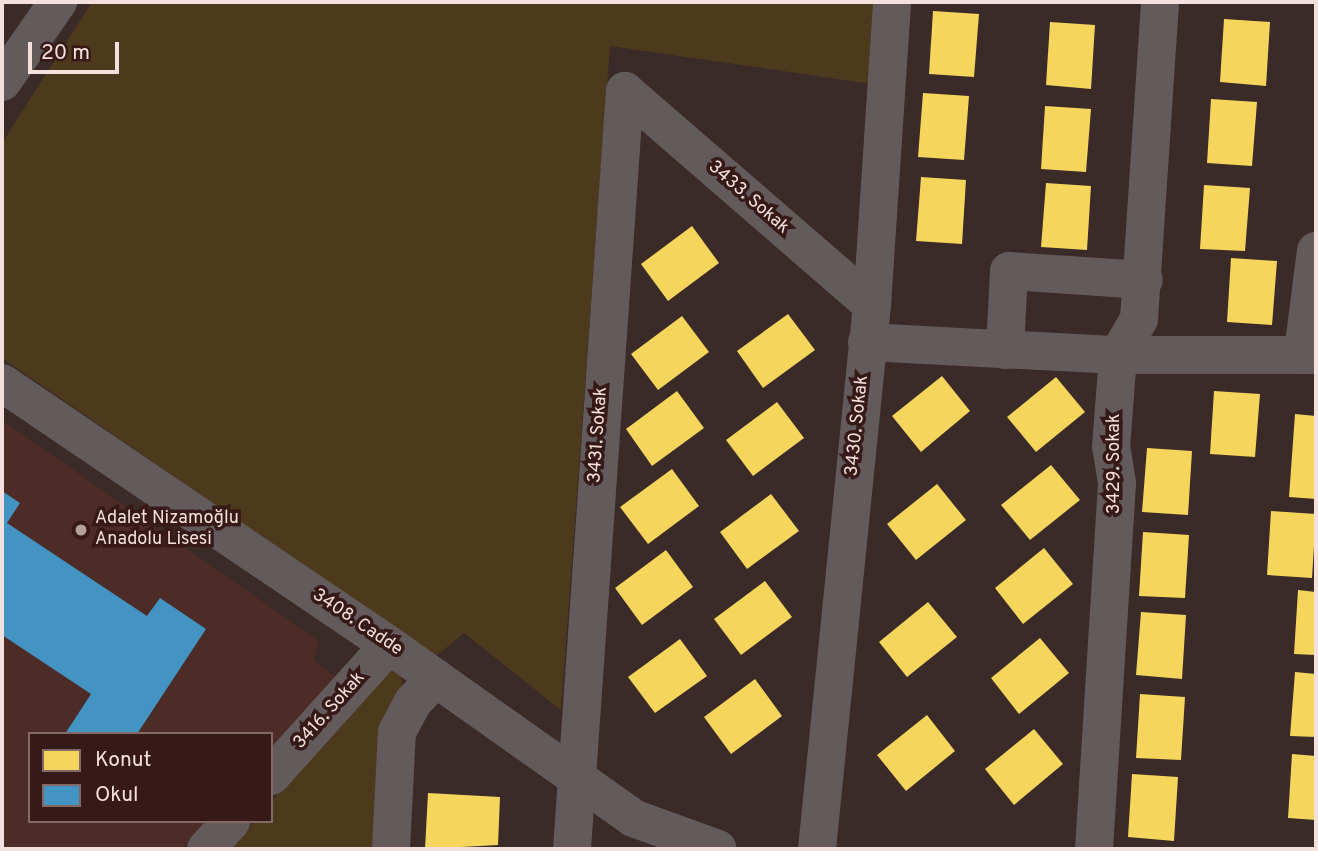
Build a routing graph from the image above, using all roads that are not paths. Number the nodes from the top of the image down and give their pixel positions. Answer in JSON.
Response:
{"nodes":[{"id":1,"x":58,"y":2,"type":"edge"},
{"id":2,"x":892,"y":2,"type":"edge"},
{"id":3,"x":1160,"y":2,"type":"edge"},
{"id":4,"x":2,"y":82,"type":"edge"},
{"id":5,"x":625,"y":91,"type":"joint"},
{"id":6,"x":1316,"y":251,"type":"edge"},
{"id":7,"x":1144,"y":280,"type":"junction"},
{"id":8,"x":869,"y":323,"type":"junction"},
{"id":9,"x":1005,"y":349,"type":"junction"},
{"id":10,"x":1310,"y":354,"type":"edge"},
{"id":11,"x":1118,"y":355,"type":"junction"},
{"id":12,"x":2,"y":383,"type":"edge"},
{"id":13,"x":389,"y":645,"type":"junction"},
{"id":14,"x":436,"y":678,"type":"junction"},
{"id":15,"x":273,"y":774,"type":"edge"},
{"id":16,"x":574,"y":780,"type":"junction"},
{"id":17,"x":229,"y":823,"type":"edge"},
{"id":18,"x":206,"y":849,"type":"edge"},
{"id":19,"x":391,"y":849,"type":"edge"},
{"id":20,"x":572,"y":849,"type":"edge"},
{"id":21,"x":718,"y":849,"type":"edge"},
{"id":22,"x":817,"y":849,"type":"edge"},
{"id":23,"x":1094,"y":849,"type":"edge"}],
"edges":[{"from":1,"to":4,"type":"street"},
{"from":2,"to":8,"type":"street","name":"3430. Sokak"},
{"from":3,"to":7,"type":"street","name":"3429. Sokak"},
{"from":5,"to":8,"type":"street","name":"3433. Sokak"},
{"from":5,"to":16,"type":"street","name":"3431. Sokak"},
{"from":6,"to":10,"type":"street"},
{"from":7,"to":9,"type":"street"},
{"from":7,"to":11,"type":"street","name":"3429. Sokak"},
{"from":8,"to":9,"type":"street"},
{"from":8,"to":22,"type":"street","name":"3430. Sokak"},
{"from":9,"to":11,"type":"street"},
{"from":10,"to":11,"type":"street"},
{"from":11,"to":23,"type":"street","name":"3429. Sokak"},
{"from":12,"to":13,"type":"street","name":"3408. Cadde"},
{"from":13,"to":14,"type":"street","name":"3408. Cadde"},
{"from":13,"to":15,"type":"street","name":"3416. Sokak"},
{"from":14,"to":16,"type":"street","name":"3408. Cadde"},
{"from":14,"to":19,"type":"street"},
{"from":16,"to":20,"type":"street","name":"3431. Sokak"},
{"from":16,"to":21,"type":"street","name":"3408. Cadde"},
{"from":17,"to":18,"type":"street"}]}
